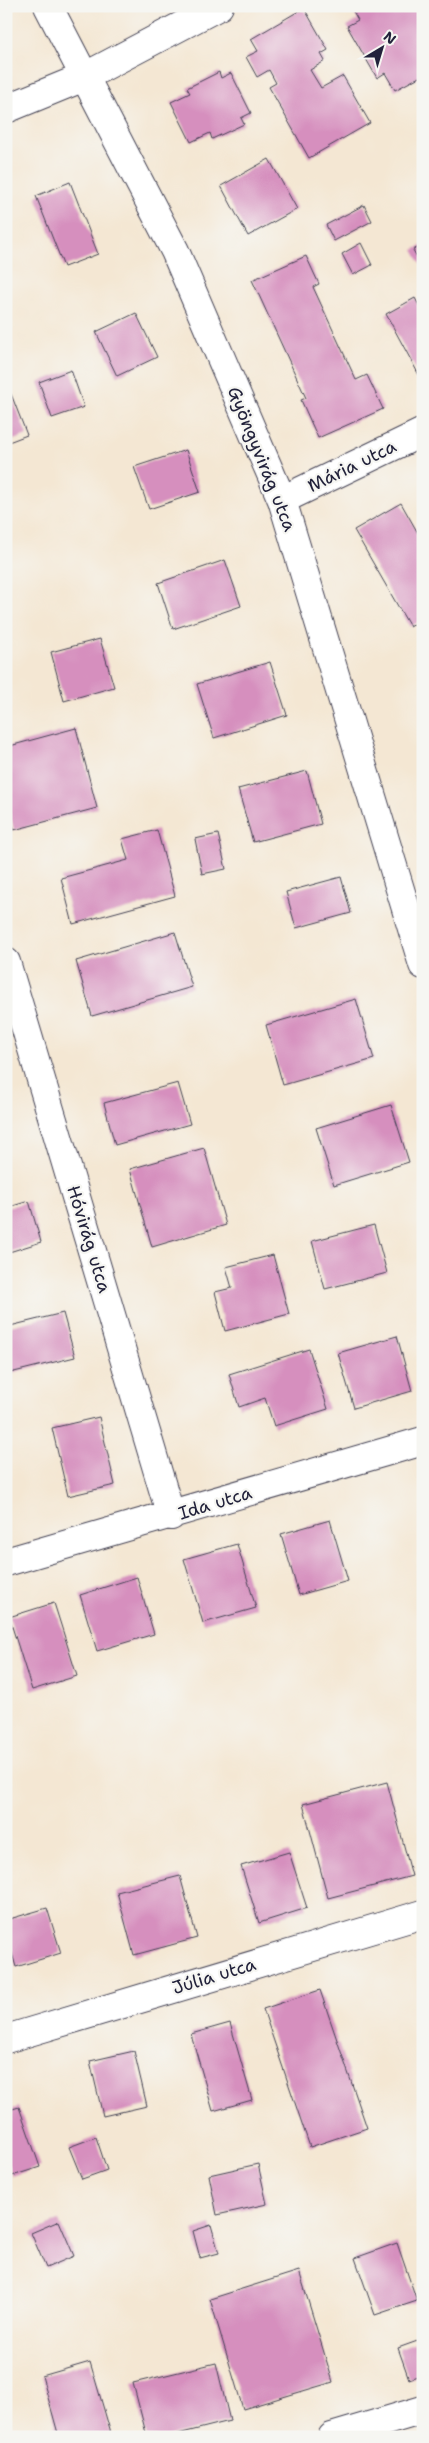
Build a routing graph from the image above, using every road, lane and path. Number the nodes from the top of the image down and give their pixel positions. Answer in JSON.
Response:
{"nodes":[{"id":1,"x":48,"y":6,"type":"edge"},
{"id":2,"x":218,"y":6,"type":"edge"},
{"id":3,"x":84,"y":77,"type":"junction"},
{"id":4,"x":6,"y":108,"type":"edge"},
{"id":5,"x":423,"y":432,"type":"edge"},
{"id":6,"x":282,"y":500,"type":"junction"},
{"id":7,"x":6,"y":962,"type":"edge"},
{"id":8,"x":423,"y":965,"type":"edge"},
{"id":9,"x":423,"y":1441,"type":"edge"},
{"id":10,"x":171,"y":1516,"type":"junction"},
{"id":11,"x":6,"y":1562,"type":"edge"},
{"id":12,"x":423,"y":1914,"type":"edge"},
{"id":13,"x":6,"y":2039,"type":"edge"},
{"id":14,"x":423,"y":2410,"type":"edge"},
{"id":15,"x":332,"y":2437,"type":"edge"}],
"edges":[{"from":1,"to":3,"type":"street","name":"Gyöngyvirág utca"},
{"from":2,"to":3,"type":"street"},
{"from":3,"to":4,"type":"street"},
{"from":3,"to":6,"type":"street","name":"Gyöngyvirág utca"},
{"from":5,"to":6,"type":"street","name":"Mária utca"},
{"from":6,"to":8,"type":"street","name":"Gyöngyvirág utca"},
{"from":7,"to":10,"type":"street","name":"Hóvirág utca"},
{"from":9,"to":10,"type":"street","name":"Ida utca"},
{"from":10,"to":11,"type":"street","name":"Ida utca"},
{"from":12,"to":13,"type":"street","name":"Júlia utca"},
{"from":14,"to":15,"type":"street"}]}
